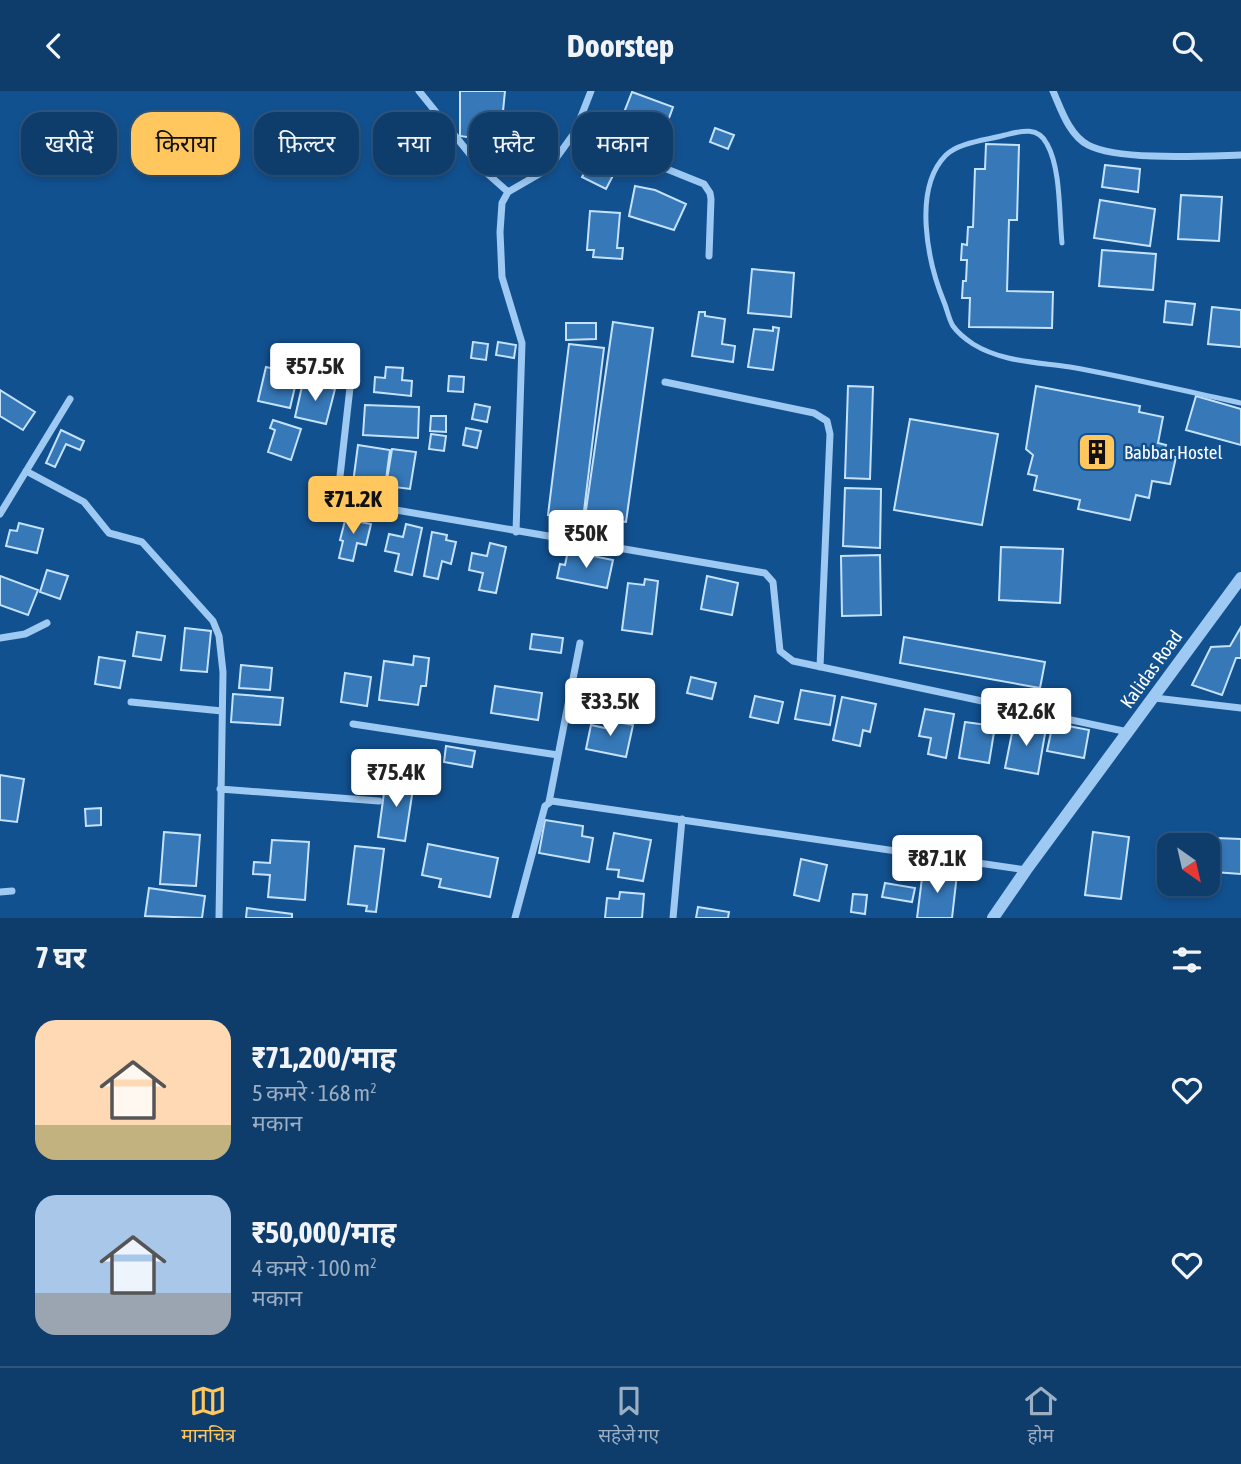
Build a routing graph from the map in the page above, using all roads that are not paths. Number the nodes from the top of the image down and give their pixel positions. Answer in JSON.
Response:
{"nodes":[{"id":1,"x":419,"y":91,"type":"edge"},
{"id":2,"x":591,"y":91,"type":"edge"},
{"id":3,"x":1052,"y":91,"type":"edge"},
{"id":4,"x":583,"y":112,"type":"edge"},
{"id":5,"x":572,"y":136,"type":"edge"},
{"id":6,"x":1241,"y":155,"type":"edge"},
{"id":7,"x":673,"y":172,"type":"edge"},
{"id":8,"x":508,"y":192,"type":"junction"},
{"id":9,"x":1062,"y":243,"type":"dead end"},
{"id":10,"x":709,"y":256,"type":"dead end"},
{"id":11,"x":354,"y":352,"type":"dead end"},
{"id":12,"x":666,"y":382,"type":"dead end"},
{"id":13,"x":70,"y":399,"type":"dead end"},
{"id":14,"x":1241,"y":403,"type":"edge"},
{"id":15,"x":26,"y":471,"type":"junction"},
{"id":16,"x":0,"y":514,"type":"edge"},
{"id":17,"x":516,"y":532,"type":"junction"},
{"id":18,"x":1241,"y":577,"type":"edge"},
{"id":19,"x":47,"y":623,"type":"dead end"},
{"id":20,"x":0,"y":638,"type":"edge"},
{"id":21,"x":580,"y":643,"type":"dead end"},
{"id":22,"x":820,"y":667,"type":"junction"},
{"id":23,"x":1155,"y":698,"type":"junction"},
{"id":24,"x":131,"y":702,"type":"dead end"},
{"id":25,"x":1241,"y":708,"type":"edge"},
{"id":26,"x":222,"y":711,"type":"junction"},
{"id":27,"x":353,"y":724,"type":"dead end"},
{"id":28,"x":1128,"y":733,"type":"junction"},
{"id":29,"x":558,"y":755,"type":"junction"},
{"id":30,"x":220,"y":789,"type":"junction"},
{"id":31,"x":379,"y":801,"type":"dead end"},
{"id":32,"x":549,"y":801,"type":"junction"},
{"id":33,"x":682,"y":819,"type":"junction"},
{"id":34,"x":1026,"y":870,"type":"junction"},
{"id":35,"x":12,"y":891,"type":"dead end"},
{"id":36,"x":0,"y":892,"type":"edge"},
{"id":37,"x":219,"y":918,"type":"edge"},
{"id":38,"x":515,"y":918,"type":"edge"},
{"id":39,"x":673,"y":918,"type":"edge"},
{"id":40,"x":993,"y":918,"type":"edge"}],
"edges":[{"from":1,"to":8,"type":"street"},
{"from":2,"to":4,"type":"street"},
{"from":3,"to":6,"type":"street"},
{"from":5,"to":8,"type":"street"},
{"from":7,"to":10,"type":"street"},
{"from":8,"to":17,"type":"street"},
{"from":9,"to":14,"type":"lane"},
{"from":11,"to":17,"type":"street"},
{"from":12,"to":22,"type":"street"},
{"from":13,"to":15,"type":"street"},
{"from":15,"to":16,"type":"street"},
{"from":15,"to":26,"type":"street"},
{"from":17,"to":22,"type":"street"},
{"from":18,"to":23,"type":"street","name":"Kalidas Road"},
{"from":19,"to":20,"type":"street"},
{"from":21,"to":29,"type":"street"},
{"from":22,"to":28,"type":"street"},
{"from":23,"to":25,"type":"street"},
{"from":23,"to":28,"type":"street","name":"Kalidas Road"},
{"from":24,"to":26,"type":"street"},
{"from":26,"to":30,"type":"street"},
{"from":27,"to":29,"type":"street"},
{"from":28,"to":34,"type":"street","name":"Kalidas Road"},
{"from":29,"to":32,"type":"street"},
{"from":30,"to":31,"type":"street"},
{"from":30,"to":37,"type":"street"},
{"from":32,"to":33,"type":"street"},
{"from":32,"to":38,"type":"street"},
{"from":33,"to":34,"type":"street"},
{"from":33,"to":39,"type":"street"},
{"from":34,"to":40,"type":"street","name":"Kalidas Road"},
{"from":35,"to":36,"type":"street"}]}
